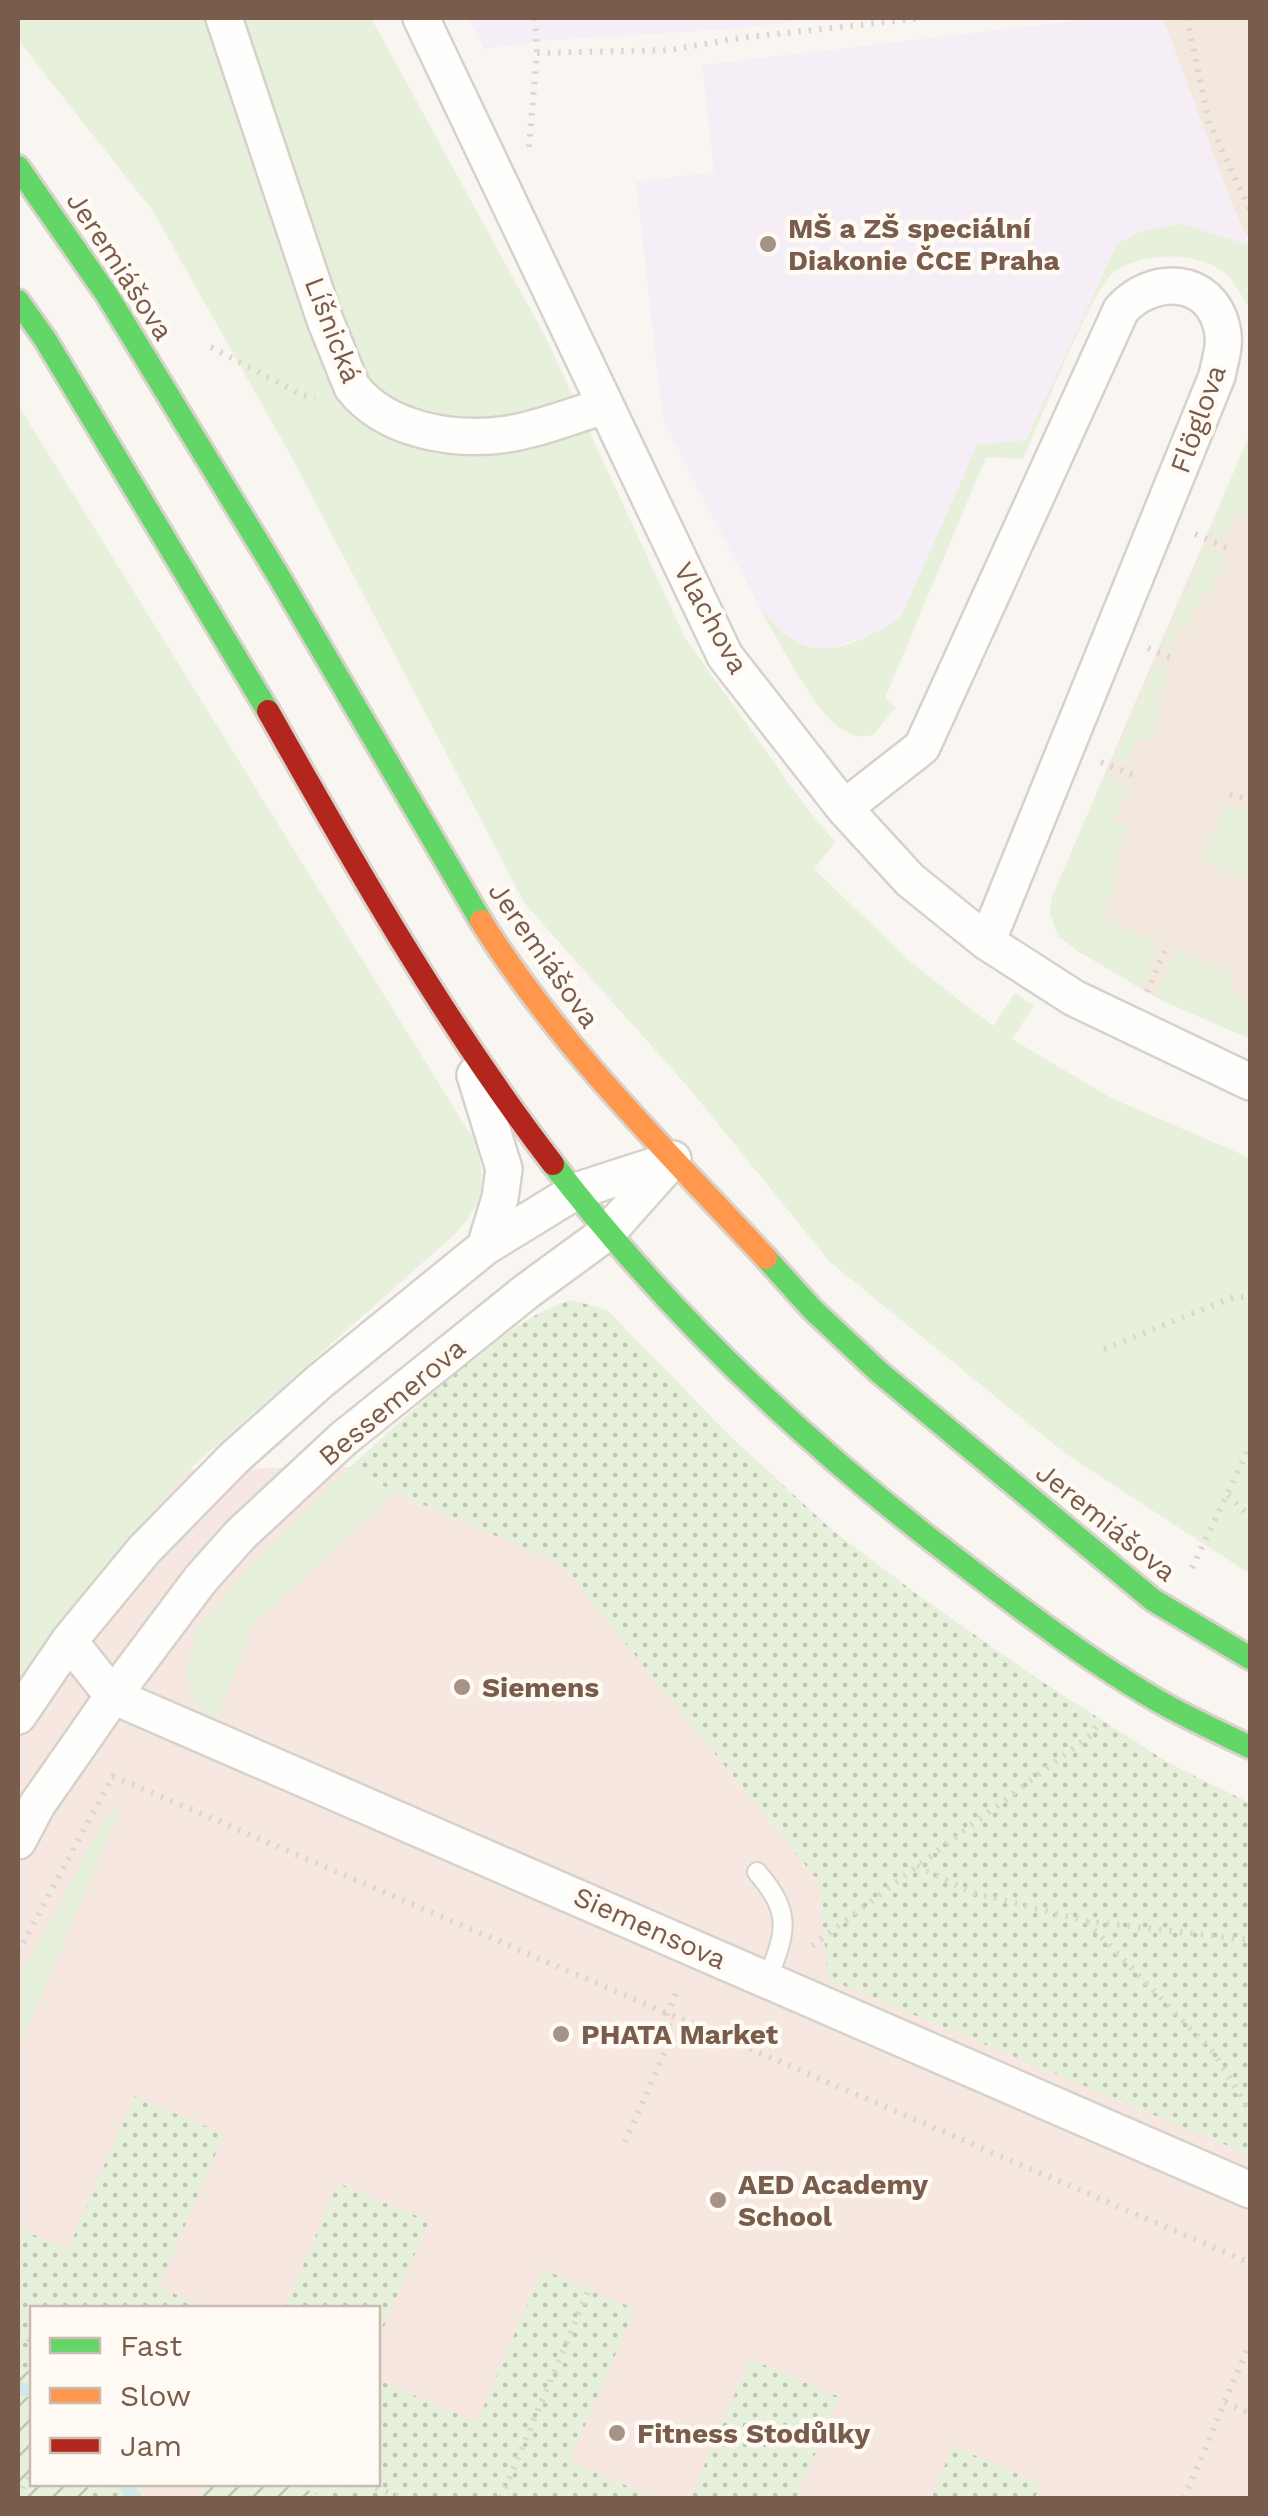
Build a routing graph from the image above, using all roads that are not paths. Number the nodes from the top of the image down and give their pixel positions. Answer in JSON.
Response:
{"nodes":[{"id":1,"x":224,"y":18,"type":"edge"},
{"id":2,"x":421,"y":18,"type":"edge"},
{"id":3,"x":18,"y":167,"type":"edge"},
{"id":4,"x":18,"y":301,"type":"edge"},
{"id":5,"x":605,"y":406,"type":"junction"},
{"id":6,"x":844,"y":808,"type":"junction"},
{"id":7,"x":987,"y":942,"type":"junction"},
{"id":8,"x":464,"y":1041,"type":"junction"},
{"id":9,"x":1250,"y":1082,"type":"edge"},
{"id":10,"x":673,"y":1159,"type":"junction"},
{"id":11,"x":576,"y":1192,"type":"junction"},
{"id":12,"x":609,"y":1231,"type":"junction"},
{"id":13,"x":485,"y":1247,"type":"junction"},
{"id":14,"x":68,"y":1642,"type":"junction"},
{"id":15,"x":1250,"y":1658,"type":"edge"},
{"id":16,"x":113,"y":1696,"type":"junction"},
{"id":17,"x":18,"y":1716,"type":"edge"},
{"id":18,"x":1250,"y":1747,"type":"edge"},
{"id":19,"x":18,"y":1841,"type":"edge"},
{"id":20,"x":758,"y":1872,"type":"dead end"},
{"id":21,"x":767,"y":1980,"type":"junction"},
{"id":22,"x":1250,"y":2190,"type":"edge"}],
"edges":[{"from":1,"to":5,"type":"street","name":"Líšnická"},
{"from":2,"to":5,"type":"street","name":"Vlachova"},
{"from":3,"to":10,"type":"main road","name":"Jeremiášova"},
{"from":4,"to":8,"type":"main road"},
{"from":5,"to":6,"type":"street","name":"Vlachova"},
{"from":6,"to":7,"type":"street","name":"Vlachova"},
{"from":6,"to":7,"type":"street","name":"Flöglova"},
{"from":7,"to":9,"type":"street","name":"Vlachova"},
{"from":8,"to":11,"type":"main road"},
{"from":8,"to":13,"type":"street"},
{"from":10,"to":11,"type":"street"},
{"from":10,"to":12,"type":"street","name":"Bessemerova"},
{"from":10,"to":15,"type":"main road","name":"Jeremiášova"},
{"from":11,"to":12,"type":"main road"},
{"from":11,"to":13,"type":"street"},
{"from":12,"to":16,"type":"street","name":"Bessemerova"},
{"from":12,"to":18,"type":"main road"},
{"from":13,"to":14,"type":"street"},
{"from":14,"to":16,"type":"street","name":"Siemensova"},
{"from":14,"to":17,"type":"street"},
{"from":16,"to":19,"type":"street","name":"Bessemerova"},
{"from":16,"to":21,"type":"street","name":"Siemensova"},
{"from":20,"to":21,"type":"lane"},
{"from":21,"to":22,"type":"street","name":"Siemensova"}]}
